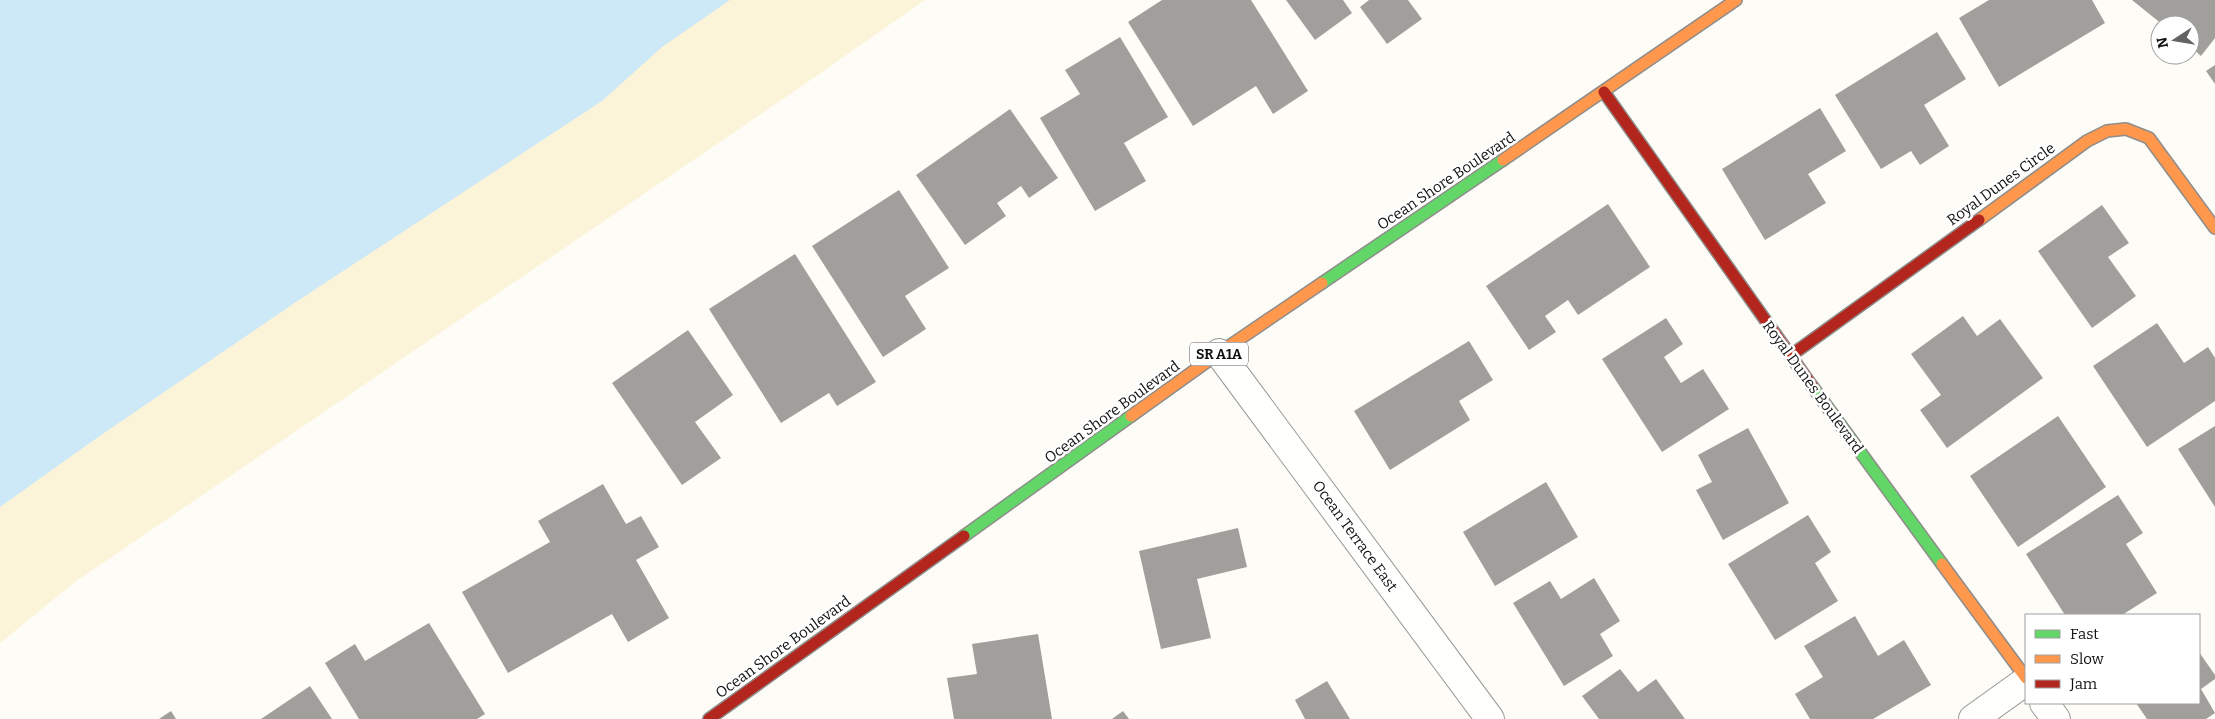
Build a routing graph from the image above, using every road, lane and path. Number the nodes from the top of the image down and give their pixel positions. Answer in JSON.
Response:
{"nodes":[{"id":1,"x":1736,"y":0,"type":"edge"},
{"id":2,"x":1604,"y":92,"type":"junction"},
{"id":3,"x":2215,"y":228,"type":"edge"},
{"id":4,"x":1219,"y":354,"type":"junction"},
{"id":5,"x":1790,"y":356,"type":"junction"},
{"id":6,"x":2025,"y":678,"type":"edge"},
{"id":7,"x":2025,"y":680,"type":"edge"},
{"id":8,"x":2045,"y":704,"type":"edge"},
{"id":9,"x":709,"y":719,"type":"edge"},
{"id":10,"x":1490,"y":719,"type":"edge"},
{"id":11,"x":1973,"y":719,"type":"edge"},
{"id":12,"x":2056,"y":719,"type":"edge"}],
"edges":[{"from":1,"to":2,"type":"street","name":"Ocean Shore Boulevard","number":"SR A1A"},
{"from":2,"to":4,"type":"street","name":"Ocean Shore Boulevard","number":"SR A1A"},
{"from":2,"to":5,"type":"street","name":"Royal Dunes Boulevard"},
{"from":3,"to":5,"type":"street","name":"Royal Dunes Circle"},
{"from":4,"to":9,"type":"street","name":"Ocean Shore Boulevard","number":"SR A1A"},
{"from":4,"to":10,"type":"street","name":"Ocean Terrace East"},
{"from":5,"to":6,"type":"street","name":"Royal Dunes Boulevard"},
{"from":7,"to":11,"type":"street"},
{"from":8,"to":12,"type":"street"}]}
